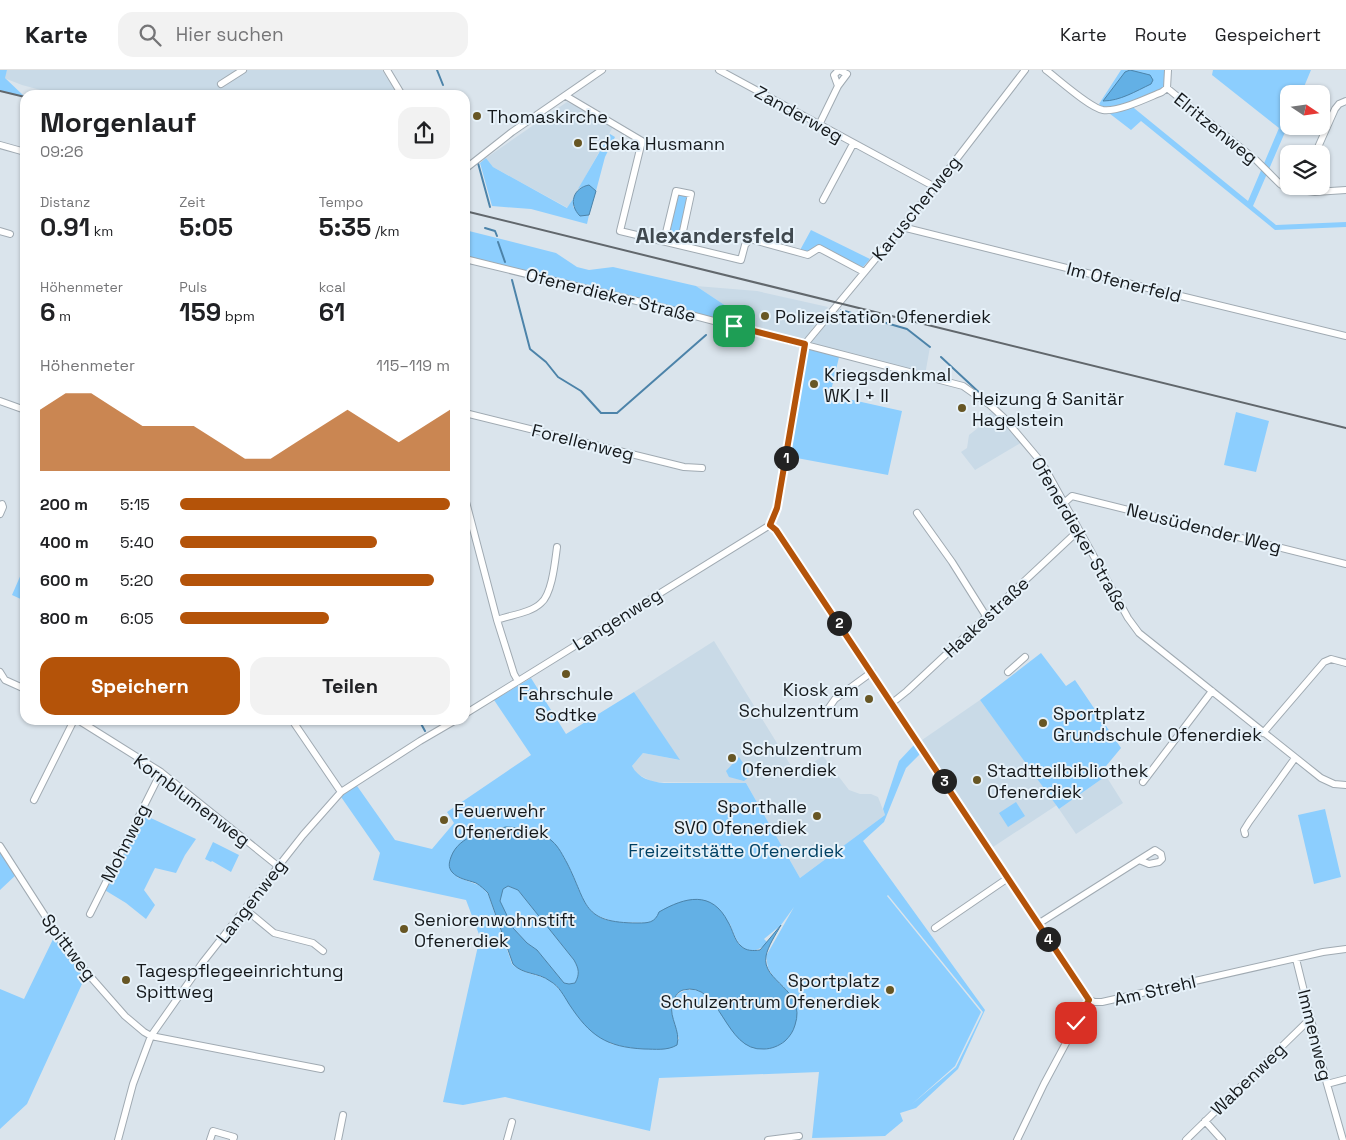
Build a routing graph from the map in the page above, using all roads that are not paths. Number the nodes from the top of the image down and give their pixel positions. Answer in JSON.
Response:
{"nodes":[{"id":1,"x":243,"y":70,"type":"edge"},
{"id":2,"x":387,"y":70,"type":"edge"},
{"id":3,"x":602,"y":70,"type":"edge"},
{"id":4,"x":719,"y":70,"type":"edge"},
{"id":5,"x":1025,"y":70,"type":"edge"},
{"id":6,"x":1046,"y":70,"type":"edge"},
{"id":7,"x":1168,"y":70,"type":"edge"},
{"id":8,"x":221,"y":84,"type":"dead end"},
{"id":9,"x":838,"y":86,"type":"dead end"},
{"id":10,"x":1167,"y":88,"type":"junction"},
{"id":11,"x":399,"y":90,"type":"edge"},
{"id":12,"x":566,"y":96,"type":"junction"},
{"id":13,"x":1346,"y":101,"type":"edge"},
{"id":14,"x":819,"y":124,"type":"junction"},
{"id":15,"x":853,"y":144,"type":"junction"},
{"id":16,"x":0,"y":145,"type":"edge"},
{"id":17,"x":1319,"y":145,"type":"edge"},
{"id":18,"x":20,"y":151,"type":"edge"},
{"id":19,"x":470,"y":164,"type":"edge"},
{"id":20,"x":1280,"y":184,"type":"edge"},
{"id":21,"x":935,"y":187,"type":"junction"},
{"id":22,"x":1330,"y":190,"type":"edge"},
{"id":23,"x":1346,"y":190,"type":"edge"},
{"id":24,"x":823,"y":200,"type":"dead end"},
{"id":25,"x":902,"y":227,"type":"junction"},
{"id":26,"x":0,"y":231,"type":"edge"},
{"id":27,"x":10,"y":234,"type":"dead end"},
{"id":28,"x":664,"y":241,"type":"junction"},
{"id":29,"x":680,"y":245,"type":"junction"},
{"id":30,"x":470,"y":260,"type":"edge"},
{"id":31,"x":864,"y":272,"type":"junction"},
{"id":32,"x":1345,"y":336,"type":"edge"},
{"id":33,"x":805,"y":344,"type":"junction"},
{"id":34,"x":0,"y":401,"type":"edge"},
{"id":35,"x":20,"y":408,"type":"edge"},
{"id":36,"x":470,"y":414,"type":"edge"},
{"id":37,"x":702,"y":468,"type":"dead end"},
{"id":38,"x":1064,"y":503,"type":"junction"},
{"id":39,"x":2,"y":504,"type":"dead end"},
{"id":40,"x":917,"y":513,"type":"dead end"},
{"id":41,"x":0,"y":514,"type":"edge"},
{"id":42,"x":470,"y":517,"type":"edge"},
{"id":43,"x":770,"y":525,"type":"junction"},
{"id":44,"x":1079,"y":530,"type":"junction"},
{"id":45,"x":557,"y":547,"type":"dead end"},
{"id":46,"x":1346,"y":564,"type":"edge"},
{"id":47,"x":986,"y":616,"type":"junction"},
{"id":48,"x":497,"y":620,"type":"junction"},
{"id":49,"x":1025,"y":657,"type":"dead end"},
{"id":50,"x":1346,"y":663,"type":"edge"},
{"id":51,"x":0,"y":672,"type":"edge"},
{"id":52,"x":872,"y":672,"type":"junction"},
{"id":53,"x":1008,"y":672,"type":"dead end"},
{"id":54,"x":518,"y":681,"type":"junction"},
{"id":55,"x":20,"y":687,"type":"edge"},
{"id":56,"x":1212,"y":691,"type":"junction"},
{"id":57,"x":892,"y":703,"type":"junction"},
{"id":58,"x":828,"y":709,"type":"dead end"},
{"id":59,"x":470,"y":711,"type":"edge"},
{"id":60,"x":73,"y":725,"type":"edge"},
{"id":61,"x":84,"y":725,"type":"edge"},
{"id":62,"x":295,"y":725,"type":"edge"},
{"id":63,"x":448,"y":725,"type":"edge"},
{"id":64,"x":1263,"y":733,"type":"junction"},
{"id":65,"x":1295,"y":758,"type":"junction"},
{"id":66,"x":161,"y":772,"type":"junction"},
{"id":67,"x":1143,"y":782,"type":"dead end"},
{"id":68,"x":1346,"y":785,"type":"edge"},
{"id":69,"x":342,"y":792,"type":"junction"},
{"id":70,"x":34,"y":800,"type":"dead end"},
{"id":71,"x":1245,"y":834,"type":"dead end"},
{"id":72,"x":0,"y":846,"type":"edge"},
{"id":73,"x":1139,"y":860,"type":"dead end"},
{"id":74,"x":279,"y":867,"type":"junction"},
{"id":75,"x":1008,"y":878,"type":"junction"},
{"id":76,"x":245,"y":909,"type":"junction"},
{"id":77,"x":90,"y":914,"type":"dead end"},
{"id":78,"x":1038,"y":924,"type":"junction"},
{"id":79,"x":935,"y":928,"type":"dead end"},
{"id":80,"x":1346,"y":949,"type":"edge"},
{"id":81,"x":323,"y":951,"type":"dead end"},
{"id":82,"x":1296,"y":959,"type":"junction"},
{"id":83,"x":1089,"y":1000,"type":"junction"},
{"id":84,"x":1311,"y":1018,"type":"junction"},
{"id":85,"x":151,"y":1036,"type":"junction"},
{"id":86,"x":320,"y":1069,"type":"dead end"},
{"id":87,"x":1346,"y":1079,"type":"edge"},
{"id":88,"x":1327,"y":1084,"type":"junction"},
{"id":89,"x":343,"y":1115,"type":"dead end"},
{"id":90,"x":1204,"y":1121,"type":"junction"},
{"id":91,"x":512,"y":1122,"type":"dead end"},
{"id":92,"x":799,"y":1136,"type":"dead end"},
{"id":93,"x":118,"y":1140,"type":"edge"},
{"id":94,"x":210,"y":1140,"type":"edge"},
{"id":95,"x":233,"y":1140,"type":"edge"},
{"id":96,"x":338,"y":1140,"type":"edge"},
{"id":97,"x":507,"y":1140,"type":"edge"},
{"id":98,"x":768,"y":1140,"type":"edge"},
{"id":99,"x":1017,"y":1140,"type":"edge"},
{"id":100,"x":1186,"y":1140,"type":"edge"},
{"id":101,"x":1222,"y":1140,"type":"edge"},
{"id":102,"x":1343,"y":1140,"type":"edge"}],
"edges":[{"from":1,"to":8,"type":"street"},
{"from":2,"to":11,"type":"street"},
{"from":3,"to":12,"type":"street"},
{"from":4,"to":14,"type":"street","name":"Zanderweg"},
{"from":5,"to":21,"type":"street","name":"Karuschenweg"},
{"from":6,"to":10,"type":"street","name":"Elritzenweg"},
{"from":7,"to":10,"type":"street"},
{"from":9,"to":14,"type":"street"},
{"from":10,"to":20,"type":"street","name":"Elritzenweg"},
{"from":12,"to":19,"type":"street"},
{"from":12,"to":28,"type":"street"},
{"from":13,"to":17,"type":"street"},
{"from":14,"to":15,"type":"street","name":"Zanderweg"},
{"from":15,"to":21,"type":"street","name":"Zanderweg"},
{"from":15,"to":24,"type":"street","name":"Zanderweg"},
{"from":16,"to":18,"type":"street"},
{"from":21,"to":25,"type":"street","name":"Karuschenweg"},
{"from":22,"to":23,"type":"street","name":"Elritzenweg"},
{"from":25,"to":31,"type":"street","name":"Karuschenweg"},
{"from":25,"to":32,"type":"street","name":"Im Ofenerfeld"},
{"from":26,"to":27,"type":"street"},
{"from":28,"to":29,"type":"street"},
{"from":28,"to":29,"type":"street"},
{"from":29,"to":31,"type":"street"},
{"from":30,"to":33,"type":"street","name":"Ofenerdieker Straße"},
{"from":31,"to":33,"type":"street","name":"Karuschenweg"},
{"from":33,"to":38,"type":"street","name":"Ofenerdieker Straße"},
{"from":33,"to":43,"type":"street"},
{"from":34,"to":35,"type":"street"},
{"from":36,"to":37,"type":"street","name":"Forellenweg"},
{"from":38,"to":44,"type":"street","name":"Ofenerdieker Straße"},
{"from":38,"to":46,"type":"street","name":"Neusüdender Weg"},
{"from":39,"to":41,"type":"street"},
{"from":40,"to":47,"type":"street"},
{"from":42,"to":48,"type":"street"},
{"from":43,"to":52,"type":"street"},
{"from":43,"to":54,"type":"street","name":"Langenweg"},
{"from":44,"to":47,"type":"street","name":"Haakestraße"},
{"from":44,"to":56,"type":"street","name":"Ofenerdieker Straße"},
{"from":45,"to":48,"type":"street"},
{"from":47,"to":57,"type":"street","name":"Haakestraße"},
{"from":48,"to":54,"type":"street"},
{"from":49,"to":53,"type":"street"},
{"from":50,"to":64,"type":"street"},
{"from":51,"to":55,"type":"street"},
{"from":52,"to":57,"type":"street"},
{"from":52,"to":58,"type":"street"},
{"from":54,"to":59,"type":"street","name":"Langenweg"},
{"from":56,"to":64,"type":"street","name":"Ofenerdieker Straße"},
{"from":56,"to":67,"type":"street"},
{"from":57,"to":75,"type":"street"},
{"from":60,"to":70,"type":"street"},
{"from":61,"to":66,"type":"street","name":"Kornblumenweg"},
{"from":62,"to":69,"type":"street"},
{"from":63,"to":69,"type":"street","name":"Langenweg"},
{"from":64,"to":65,"type":"street","name":"Ofenerdieker Straße"},
{"from":65,"to":68,"type":"street","name":"Ofenerdieker Straße"},
{"from":65,"to":71,"type":"street"},
{"from":66,"to":74,"type":"street","name":"Kornblumenweg"},
{"from":66,"to":77,"type":"street","name":"Mohnweg"},
{"from":69,"to":74,"type":"street","name":"Langenweg"},
{"from":72,"to":85,"type":"street","name":"Spittweg"},
{"from":73,"to":78,"type":"street"},
{"from":74,"to":76,"type":"street","name":"Langenweg"},
{"from":75,"to":78,"type":"street"},
{"from":75,"to":79,"type":"street"},
{"from":76,"to":81,"type":"street"},
{"from":76,"to":85,"type":"street","name":"Langenweg"},
{"from":78,"to":83,"type":"street"},
{"from":80,"to":82,"type":"street","name":"Am Strehl"},
{"from":82,"to":83,"type":"street","name":"Am Strehl"},
{"from":82,"to":84,"type":"street","name":"Immenweg"},
{"from":83,"to":99,"type":"street","name":"Am Strehl"},
{"from":84,"to":88,"type":"street","name":"Immenweg"},
{"from":84,"to":90,"type":"street","name":"Wabenweg"},
{"from":85,"to":86,"type":"street"},
{"from":85,"to":93,"type":"street","name":"Langenweg"},
{"from":87,"to":88,"type":"street"},
{"from":88,"to":102,"type":"street","name":"Immenweg"},
{"from":89,"to":96,"type":"street"},
{"from":90,"to":100,"type":"street","name":"Wabenweg"},
{"from":90,"to":101,"type":"street"},
{"from":91,"to":97,"type":"street"},
{"from":92,"to":98,"type":"street"},
{"from":94,"to":95,"type":"street"}]}
